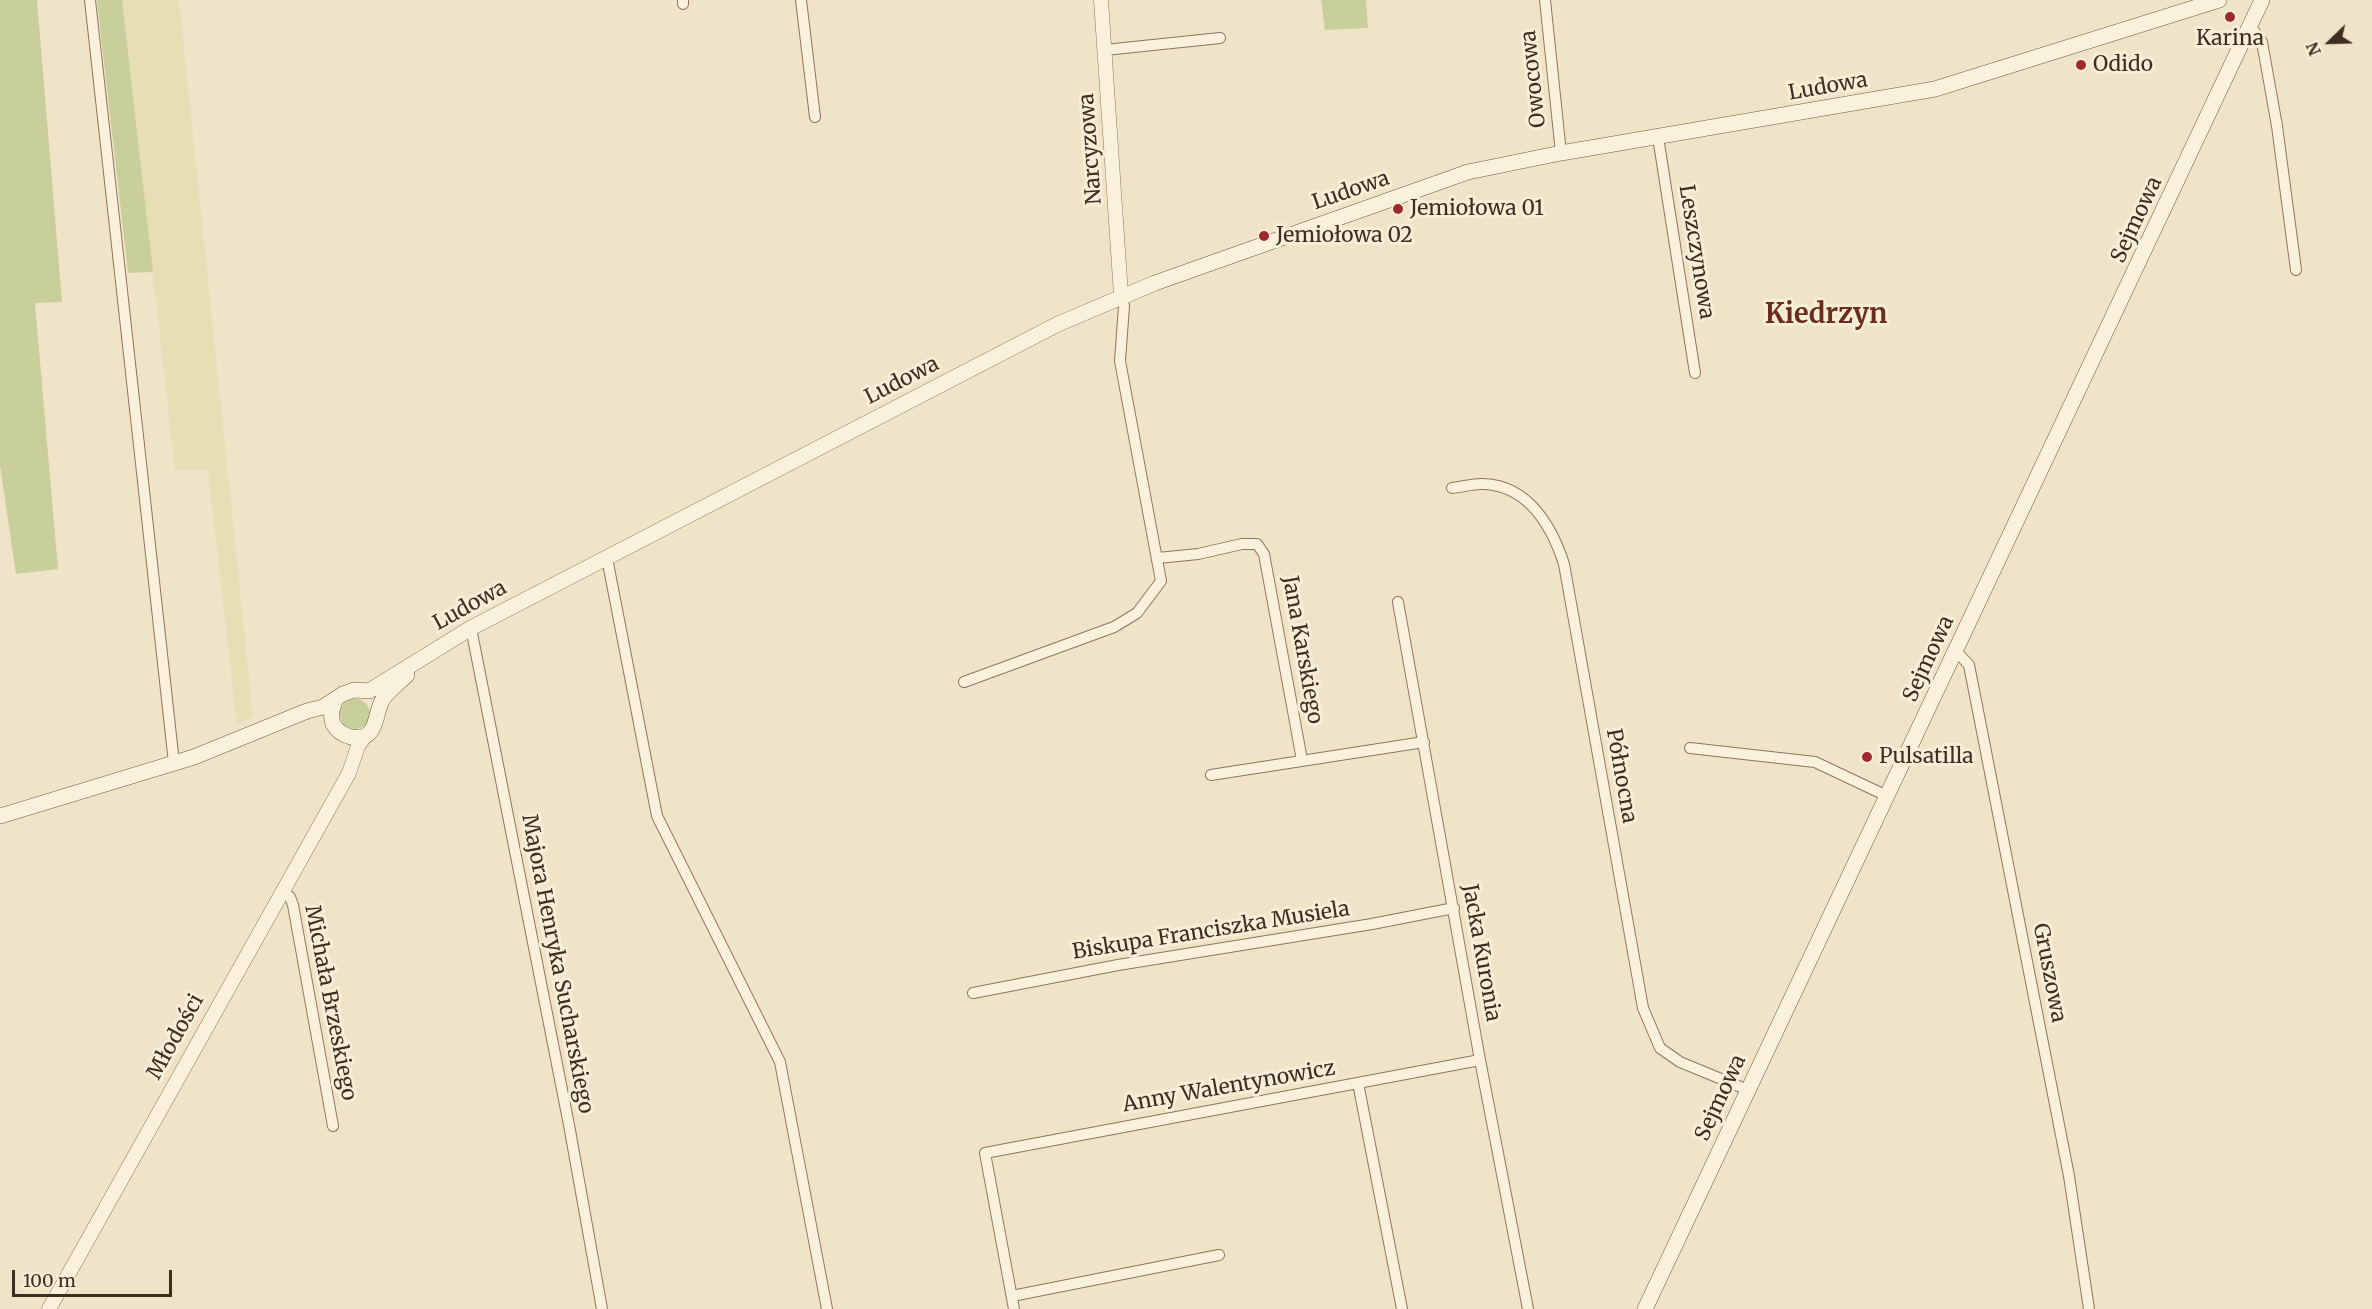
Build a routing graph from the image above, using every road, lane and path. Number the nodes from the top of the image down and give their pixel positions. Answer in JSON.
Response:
{"nodes":[{"id":1,"x":90,"y":0,"type":"edge"},
{"id":2,"x":801,"y":0,"type":"edge"},
{"id":3,"x":1101,"y":0,"type":"edge"},
{"id":4,"x":1545,"y":0,"type":"edge"},
{"id":5,"x":2219,"y":0,"type":"edge"},
{"id":6,"x":2262,"y":0,"type":"edge"},
{"id":7,"x":2251,"y":27,"type":"junction"},
{"id":8,"x":1220,"y":38,"type":"dead end"},
{"id":9,"x":1105,"y":50,"type":"junction"},
{"id":10,"x":815,"y":117,"type":"dead end"},
{"id":11,"x":1658,"y":137,"type":"junction"},
{"id":12,"x":1561,"y":153,"type":"junction"},
{"id":13,"x":2296,"y":270,"type":"dead end"},
{"id":14,"x":1121,"y":295,"type":"junction"},
{"id":15,"x":1695,"y":373,"type":"dead end"},
{"id":16,"x":1452,"y":488,"type":"dead end"},
{"id":17,"x":606,"y":558,"type":"junction"},
{"id":18,"x":1158,"y":558,"type":"junction"},
{"id":19,"x":1398,"y":603,"type":"dead end"},
{"id":20,"x":471,"y":628,"type":"junction"},
{"id":21,"x":1956,"y":651,"type":"junction"},
{"id":22,"x":428,"y":654,"type":"junction"},
{"id":23,"x":964,"y":682,"type":"dead end"},
{"id":24,"x":364,"y":692,"type":"junction"},
{"id":25,"x":335,"y":701,"type":"junction"},
{"id":26,"x":379,"y":713,"type":"junction"},
{"id":27,"x":295,"y":717,"type":"junction"},
{"id":28,"x":339,"y":730,"type":"junction"},
{"id":29,"x":366,"y":735,"type":"junction"},
{"id":30,"x":1424,"y":742,"type":"junction"},
{"id":31,"x":1690,"y":748,"type":"dead end"},
{"id":32,"x":1302,"y":760,"type":"junction"},
{"id":33,"x":174,"y":763,"type":"junction"},
{"id":34,"x":1211,"y":775,"type":"dead end"},
{"id":35,"x":340,"y":786,"type":"junction"},
{"id":36,"x":1887,"y":796,"type":"junction"},
{"id":37,"x":0,"y":816,"type":"edge"},
{"id":38,"x":282,"y":890,"type":"junction"},
{"id":39,"x":1454,"y":908,"type":"junction"},
{"id":40,"x":973,"y":993,"type":"dead end"},
{"id":41,"x":1480,"y":1060,"type":"junction"},
{"id":42,"x":1358,"y":1083,"type":"junction"},
{"id":43,"x":1748,"y":1090,"type":"junction"},
{"id":44,"x":333,"y":1126,"type":"dead end"},
{"id":45,"x":1219,"y":1255,"type":"dead end"},
{"id":46,"x":1012,"y":1296,"type":"junction"},
{"id":47,"x":49,"y":1309,"type":"edge"},
{"id":48,"x":602,"y":1309,"type":"edge"},
{"id":49,"x":826,"y":1309,"type":"edge"},
{"id":50,"x":1014,"y":1309,"type":"edge"},
{"id":51,"x":1402,"y":1309,"type":"edge"},
{"id":52,"x":1528,"y":1309,"type":"edge"},
{"id":53,"x":1645,"y":1309,"type":"edge"},
{"id":54,"x":2090,"y":1309,"type":"edge"}],
"edges":[{"from":1,"to":33,"type":"street"},
{"from":2,"to":10,"type":"street"},
{"from":3,"to":9,"type":"street","name":"Narcyzowa"},
{"from":4,"to":12,"type":"street","name":"Owocowa"},
{"from":5,"to":11,"type":"main road","name":"Ludowa"},
{"from":6,"to":7,"type":"main road","name":"Sejmowa"},
{"from":7,"to":13,"type":"street"},
{"from":7,"to":21,"type":"main road","name":"Sejmowa"},
{"from":8,"to":9,"type":"street"},
{"from":9,"to":14,"type":"street","name":"Narcyzowa"},
{"from":11,"to":12,"type":"main road","name":"Ludowa"},
{"from":11,"to":15,"type":"street","name":"Leszczynowa"},
{"from":12,"to":14,"type":"main road","name":"Ludowa"},
{"from":14,"to":17,"type":"main road","name":"Ludowa"},
{"from":14,"to":18,"type":"street"},
{"from":16,"to":43,"type":"street","name":"Północna"},
{"from":17,"to":20,"type":"main road","name":"Ludowa"},
{"from":17,"to":49,"type":"street"},
{"from":18,"to":23,"type":"street"},
{"from":18,"to":32,"type":"street","name":"Jana Karskiego"},
{"from":19,"to":30,"type":"street","name":"Jacka Kuronia"},
{"from":20,"to":22,"type":"main road","name":"Ludowa"},
{"from":20,"to":48,"type":"street","name":"Majora Henryka Sucharskiego"},
{"from":21,"to":36,"type":"main road","name":"Sejmowa"},
{"from":21,"to":54,"type":"street","name":"Gruszowa"},
{"from":22,"to":24,"type":"main road","name":"Ludowa"},
{"from":22,"to":26,"type":"main road","name":"Ludowa"},
{"from":24,"to":25,"type":"main road","name":"Ludowa"},
{"from":24,"to":26,"type":"main road"},
{"from":25,"to":27,"type":"main road","name":"Ludowa"},
{"from":25,"to":28,"type":"main road"},
{"from":26,"to":29,"type":"main road","name":"Ludowa"},
{"from":27,"to":28,"type":"main road","name":"Ludowa"},
{"from":27,"to":33,"type":"main road","name":"Ludowa"},
{"from":28,"to":29,"type":"main road","name":"Ludowa"},
{"from":28,"to":35,"type":"street","name":"Młodości"},
{"from":29,"to":35,"type":"street","name":"Młodości"},
{"from":30,"to":32,"type":"street"},
{"from":30,"to":39,"type":"street","name":"Jacka Kuronia"},
{"from":31,"to":36,"type":"street"},
{"from":32,"to":34,"type":"street"},
{"from":33,"to":37,"type":"main road","name":"Ludowa"},
{"from":35,"to":38,"type":"street","name":"Młodości"},
{"from":36,"to":43,"type":"main road","name":"Sejmowa"},
{"from":38,"to":44,"type":"street","name":"Michała Brzeskiego"},
{"from":38,"to":47,"type":"street","name":"Młodości"},
{"from":39,"to":40,"type":"street","name":"Biskupa Franciszka Musiela"},
{"from":39,"to":41,"type":"street","name":"Jacka Kuronia"},
{"from":41,"to":42,"type":"street","name":"Anny Walentynowicz"},
{"from":41,"to":52,"type":"street","name":"Jacka Kuronia"},
{"from":42,"to":46,"type":"street","name":"Anny Walentynowicz"},
{"from":42,"to":51,"type":"street"},
{"from":43,"to":53,"type":"main road","name":"Sejmowa"},
{"from":45,"to":46,"type":"street"},
{"from":46,"to":50,"type":"street"}]}
